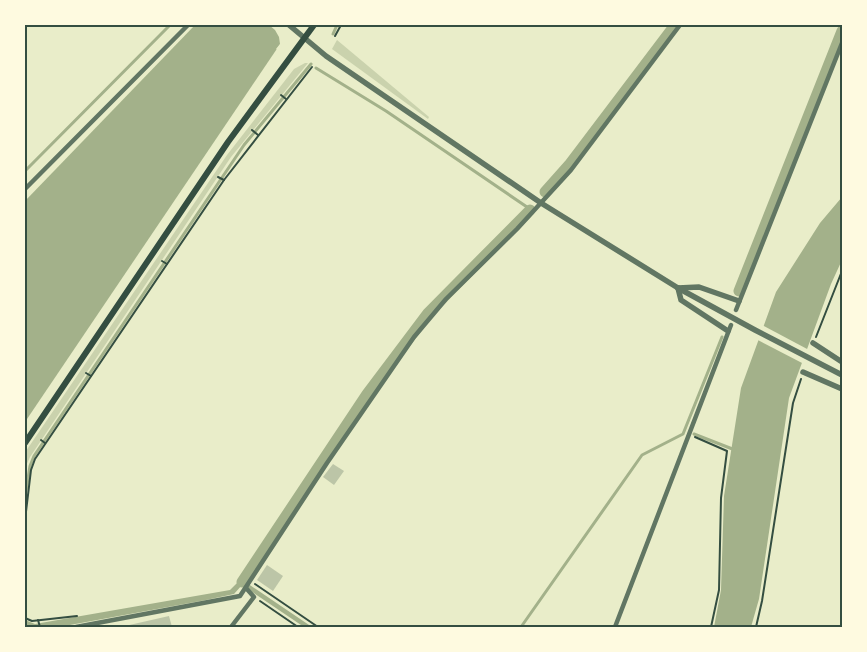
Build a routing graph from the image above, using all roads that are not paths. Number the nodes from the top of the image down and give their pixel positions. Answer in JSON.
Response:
{"nodes":[{"id":1,"x":188,"y":25,"type":"edge"},
{"id":2,"x":289,"y":25,"type":"edge"},
{"id":3,"x":314,"y":25,"type":"edge"},
{"id":4,"x":680,"y":25,"type":"edge"},
{"id":5,"x":305,"y":38,"type":"junction"},
{"id":6,"x":842,"y":43,"type":"edge"},
{"id":7,"x":25,"y":189,"type":"edge"},
{"id":8,"x":541,"y":204,"type":"junction"},
{"id":9,"x":678,"y":288,"type":"junction"},
{"id":10,"x":740,"y":301,"type":"junction"},
{"id":11,"x":736,"y":310,"type":"dead end"},
{"id":12,"x":729,"y":328,"type":"joint"},
{"id":13,"x":813,"y":343,"type":"road end"},
{"id":14,"x":842,"y":362,"type":"edge"},
{"id":15,"x":803,"y":372,"type":"road end"},
{"id":16,"x":842,"y":375,"type":"edge"},
{"id":17,"x":842,"y":389,"type":"edge"},
{"id":18,"x":25,"y":443,"type":"edge"},
{"id":19,"x":247,"y":586,"type":"junction"},
{"id":20,"x":76,"y":627,"type":"edge"},
{"id":21,"x":231,"y":627,"type":"edge"},
{"id":22,"x":615,"y":627,"type":"edge"}],
"edges":[{"from":1,"to":7,"type":"street"},
{"from":2,"to":5,"type":"street"},
{"from":3,"to":5,"type":"main road"},
{"from":4,"to":8,"type":"street"},
{"from":5,"to":8,"type":"street"},
{"from":5,"to":18,"type":"main road"},
{"from":6,"to":10,"type":"street"},
{"from":8,"to":9,"type":"street"},
{"from":8,"to":19,"type":"street"},
{"from":9,"to":10,"type":"street"},
{"from":9,"to":12,"type":"street"},
{"from":9,"to":16,"type":"street"},
{"from":10,"to":11,"type":"street"},
{"from":12,"to":22,"type":"street"},
{"from":13,"to":14,"type":"street"},
{"from":15,"to":17,"type":"street"},
{"from":19,"to":20,"type":"street"},
{"from":19,"to":21,"type":"street"}]}
